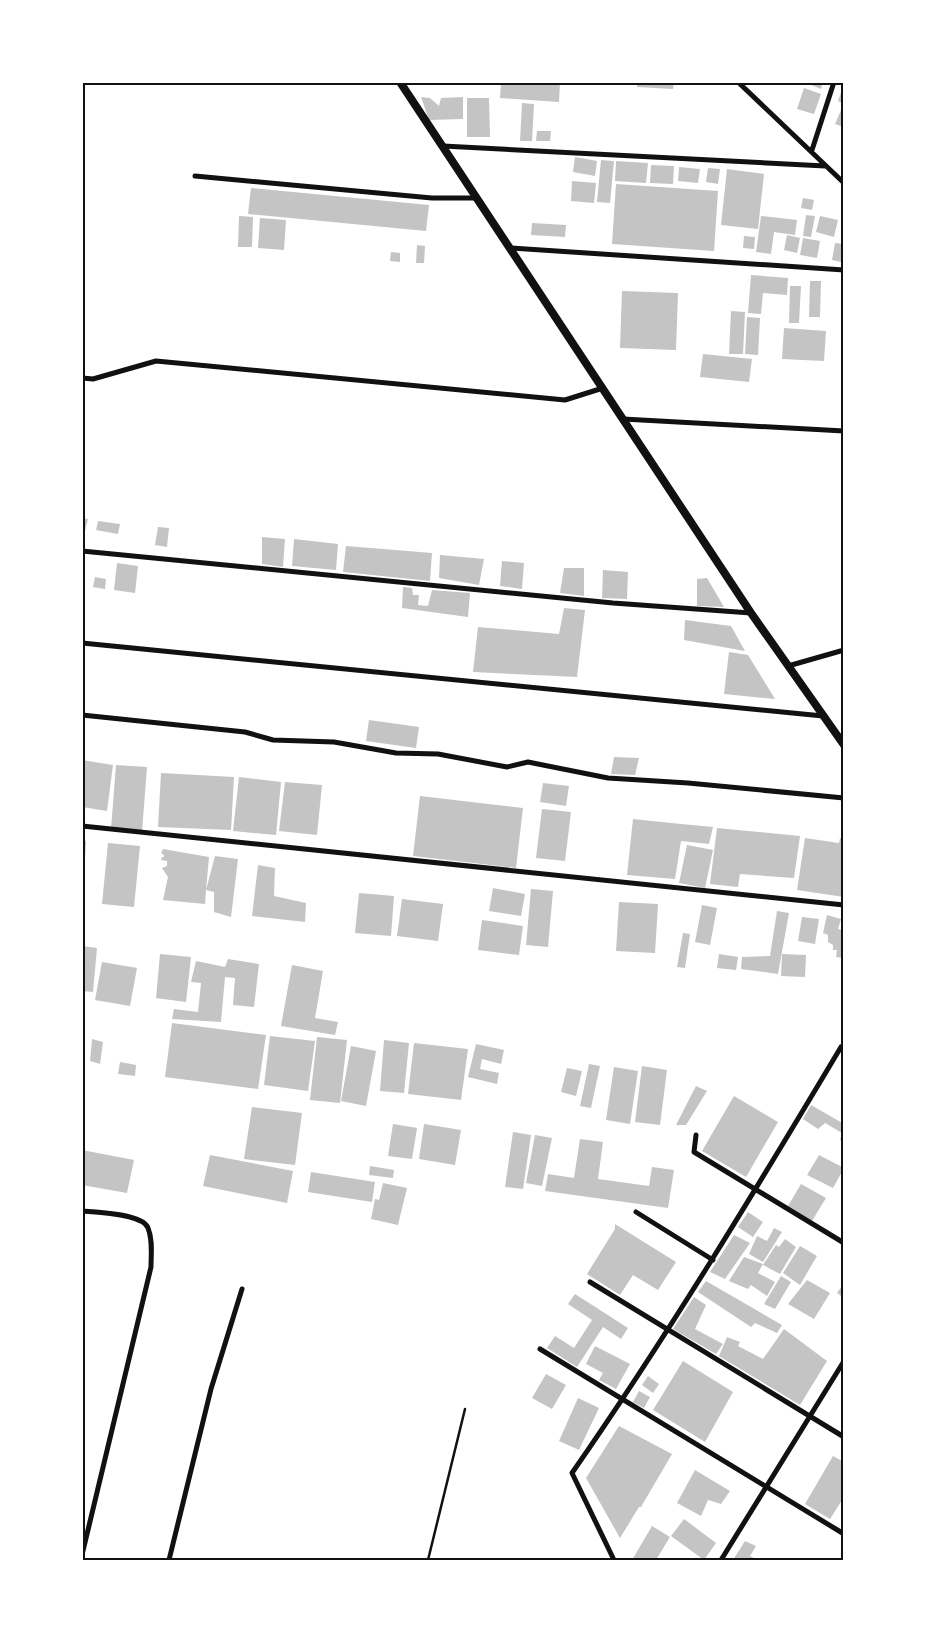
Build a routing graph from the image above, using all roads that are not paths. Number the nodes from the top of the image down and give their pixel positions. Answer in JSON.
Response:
{"nodes":[{"id":1,"x":400,"y":82,"type":"edge"},
{"id":2,"x":738,"y":82,"type":"edge"},
{"id":3,"x":834,"y":82,"type":"edge"},
{"id":4,"x":443,"y":146,"type":"junction"},
{"id":5,"x":812,"y":150,"type":"junction"},
{"id":6,"x":825,"y":166,"type":"junction"},
{"id":7,"x":195,"y":176,"type":"dead end"},
{"id":8,"x":844,"y":182,"type":"edge"},
{"id":9,"x":478,"y":198,"type":"junction"},
{"id":10,"x":511,"y":248,"type":"junction"},
{"id":11,"x":844,"y":270,"type":"edge"},
{"id":12,"x":82,"y":378,"type":"edge"},
{"id":13,"x":603,"y":388,"type":"junction"},
{"id":14,"x":623,"y":419,"type":"junction"},
{"id":15,"x":844,"y":431,"type":"edge"},
{"id":16,"x":82,"y":551,"type":"edge"},
{"id":17,"x":751,"y":613,"type":"junction"},
{"id":18,"x":82,"y":643,"type":"edge"},
{"id":19,"x":844,"y":650,"type":"edge"},
{"id":20,"x":788,"y":666,"type":"junction"},
{"id":21,"x":82,"y":715,"type":"edge"},
{"id":22,"x":823,"y":716,"type":"junction"},
{"id":23,"x":844,"y":745,"type":"edge"},
{"id":24,"x":844,"y":798,"type":"edge"},
{"id":25,"x":82,"y":826,"type":"edge"},
{"id":26,"x":844,"y":905,"type":"edge"},
{"id":27,"x":844,"y":1049,"type":"edge"},
{"id":28,"x":696,"y":1135,"type":"dead end"},
{"id":29,"x":756,"y":1189,"type":"junction"},
{"id":30,"x":82,"y":1211,"type":"edge"},
{"id":31,"x":636,"y":1212,"type":"dead end"},
{"id":32,"x":844,"y":1242,"type":"edge"},
{"id":33,"x":713,"y":1260,"type":"junction"},
{"id":34,"x":590,"y":1282,"type":"dead end"},
{"id":35,"x":242,"y":1289,"type":"dead end"},
{"id":36,"x":666,"y":1329,"type":"junction"},
{"id":37,"x":540,"y":1349,"type":"dead end"},
{"id":38,"x":844,"y":1361,"type":"edge"},
{"id":39,"x":623,"y":1399,"type":"junction"},
{"id":40,"x":810,"y":1416,"type":"junction"},
{"id":41,"x":844,"y":1437,"type":"edge"},
{"id":42,"x":766,"y":1487,"type":"junction"},
{"id":43,"x":844,"y":1534,"type":"edge"},
{"id":44,"x":82,"y":1556,"type":"edge"},
{"id":45,"x":169,"y":1560,"type":"edge"},
{"id":46,"x":614,"y":1560,"type":"edge"},
{"id":47,"x":723,"y":1560,"type":"edge"}],
"edges":[{"from":1,"to":4,"type":"main road"},
{"from":2,"to":5,"type":"street"},
{"from":3,"to":5,"type":"street"},
{"from":4,"to":6,"type":"street"},
{"from":4,"to":9,"type":"main road"},
{"from":5,"to":6,"type":"street"},
{"from":6,"to":8,"type":"street"},
{"from":7,"to":9,"type":"street"},
{"from":9,"to":10,"type":"main road"},
{"from":10,"to":11,"type":"street"},
{"from":10,"to":13,"type":"main road"},
{"from":12,"to":13,"type":"street"},
{"from":13,"to":14,"type":"main road"},
{"from":14,"to":15,"type":"street"},
{"from":14,"to":17,"type":"main road"},
{"from":16,"to":17,"type":"street"},
{"from":17,"to":20,"type":"main road"},
{"from":18,"to":22,"type":"street"},
{"from":19,"to":20,"type":"street"},
{"from":20,"to":22,"type":"main road"},
{"from":21,"to":24,"type":"street"},
{"from":22,"to":23,"type":"main road"},
{"from":25,"to":26,"type":"street"},
{"from":27,"to":29,"type":"street"},
{"from":28,"to":29,"type":"street"},
{"from":29,"to":32,"type":"street"},
{"from":29,"to":33,"type":"street"},
{"from":30,"to":44,"type":"street"},
{"from":31,"to":33,"type":"street"},
{"from":33,"to":36,"type":"street"},
{"from":34,"to":36,"type":"street"},
{"from":35,"to":45,"type":"street"},
{"from":36,"to":39,"type":"street"},
{"from":36,"to":40,"type":"street"},
{"from":37,"to":39,"type":"street"},
{"from":38,"to":40,"type":"street"},
{"from":39,"to":42,"type":"street"},
{"from":39,"to":46,"type":"street"},
{"from":40,"to":41,"type":"street"},
{"from":40,"to":42,"type":"street"},
{"from":42,"to":43,"type":"street"},
{"from":42,"to":47,"type":"street"}]}
